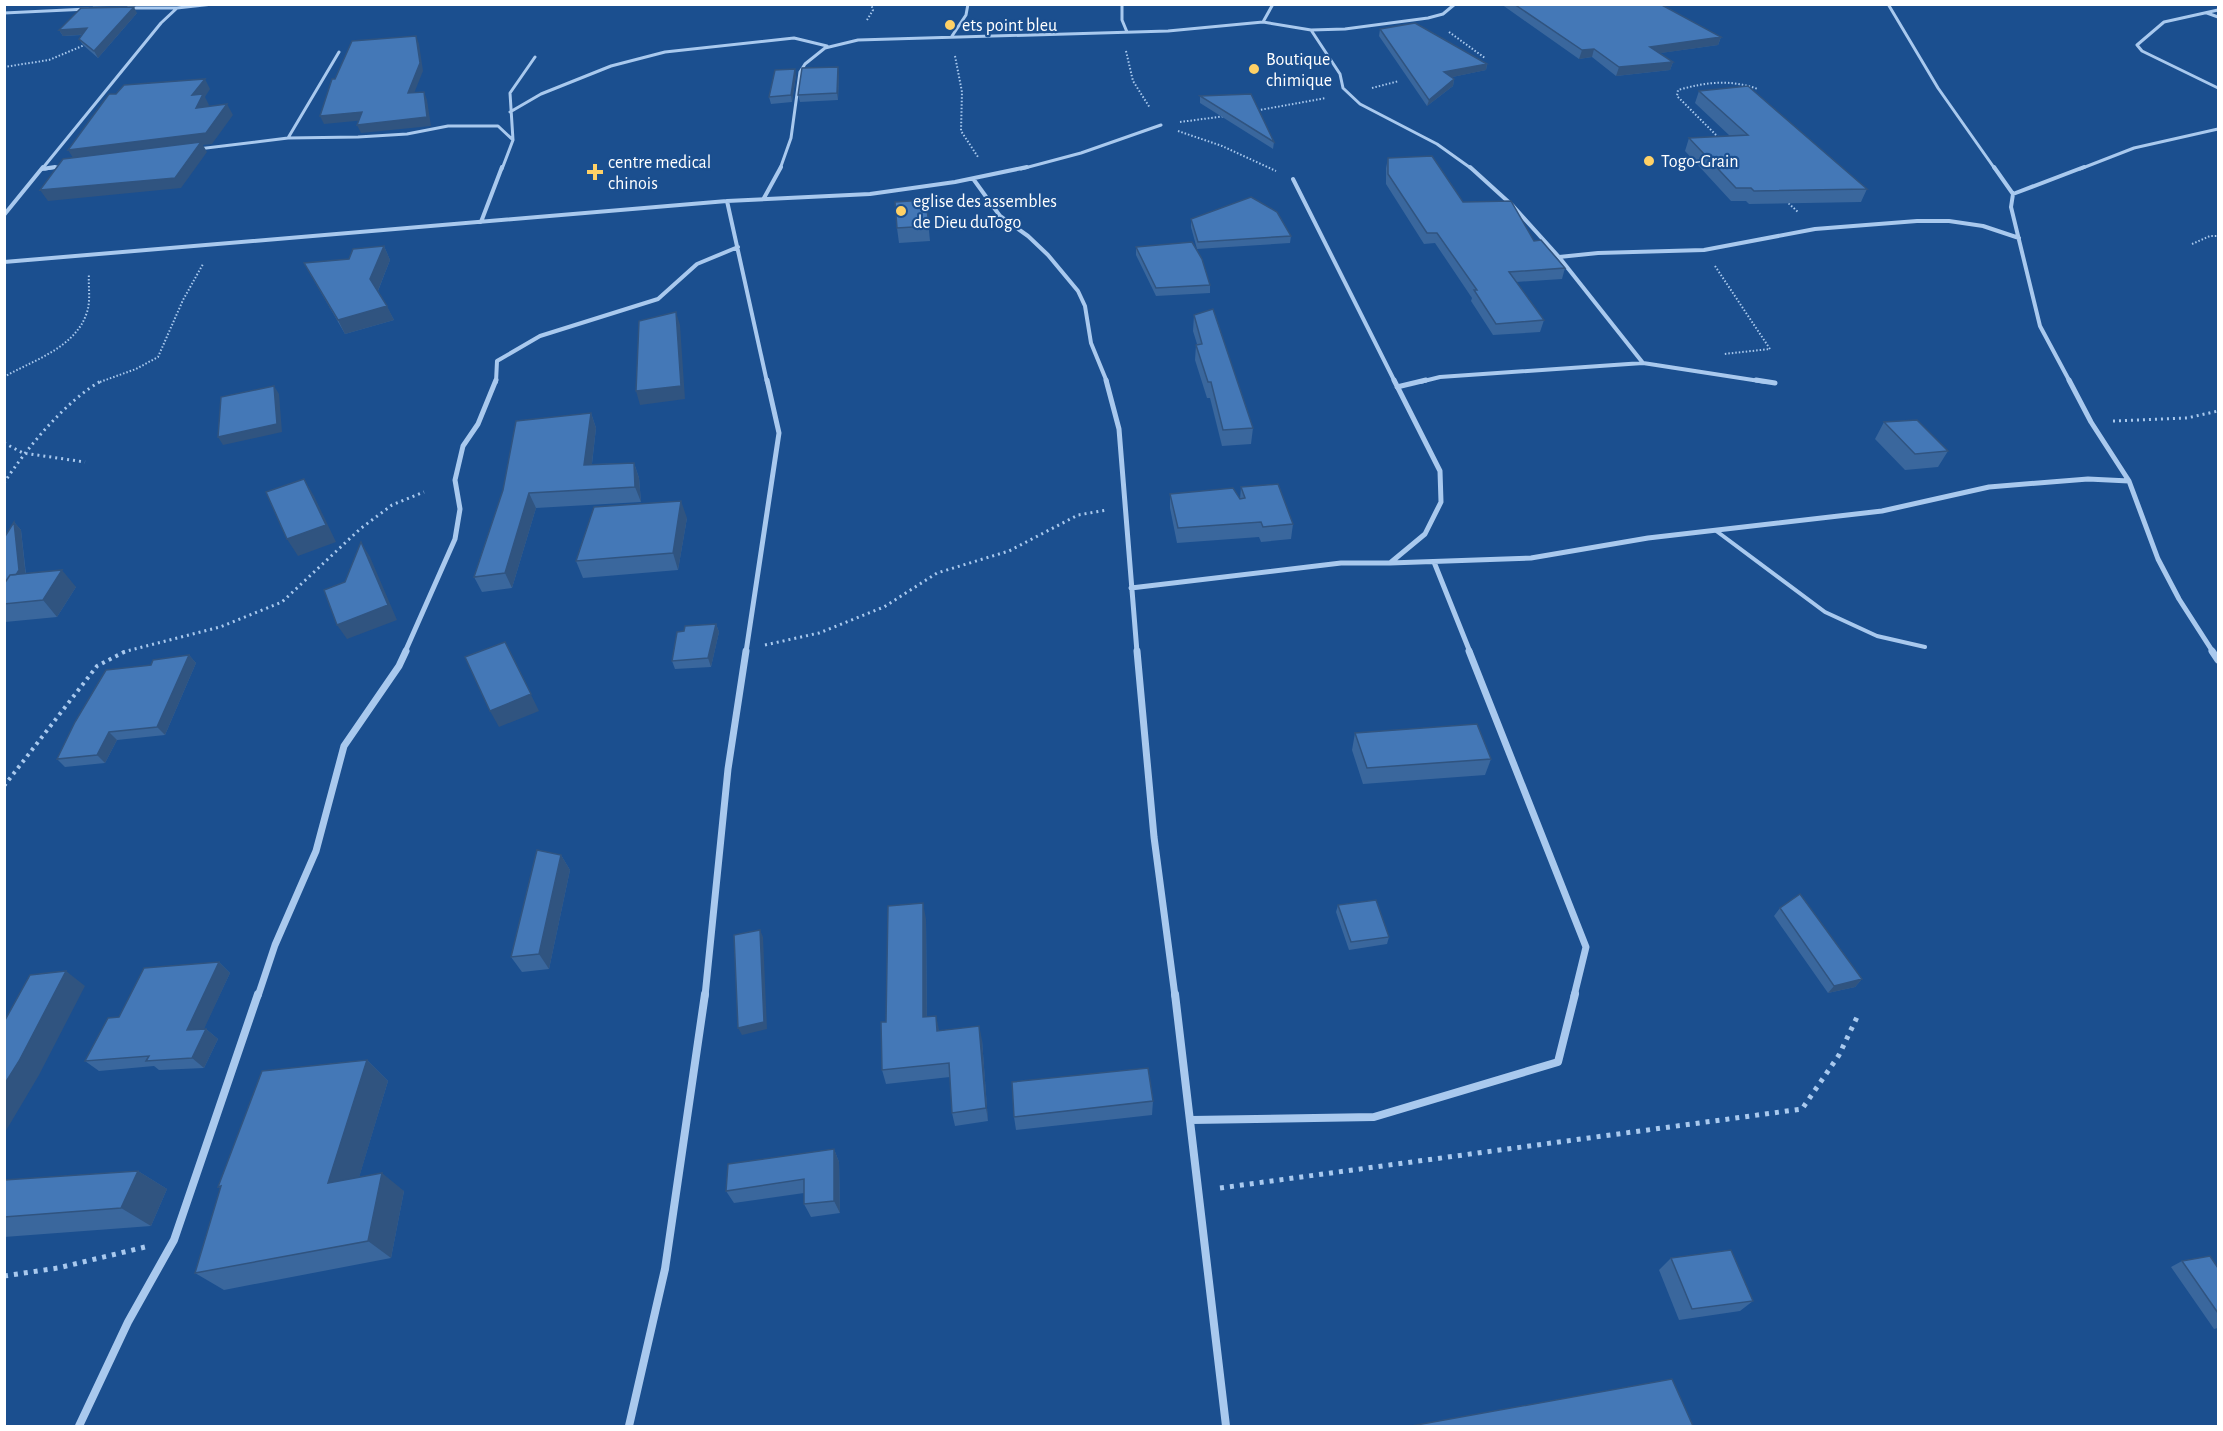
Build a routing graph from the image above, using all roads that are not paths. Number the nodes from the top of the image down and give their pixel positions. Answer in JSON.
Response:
{"nodes":[{"id":1,"x":213,"y":4,"type":"edge"},
{"id":2,"x":968,"y":4,"type":"edge"},
{"id":3,"x":1122,"y":4,"type":"edge"},
{"id":4,"x":1273,"y":4,"type":"edge"},
{"id":5,"x":1455,"y":4,"type":"edge"},
{"id":6,"x":1888,"y":4,"type":"edge"},
{"id":7,"x":119,"y":8,"type":"edge"},
{"id":8,"x":177,"y":8,"type":"junction"},
{"id":9,"x":90,"y":9,"type":"edge"},
{"id":10,"x":2218,"y":10,"type":"edge"},
{"id":11,"x":4,"y":13,"type":"edge"},
{"id":12,"x":2207,"y":13,"type":"junction"},
{"id":13,"x":2218,"y":17,"type":"edge"},
{"id":14,"x":1263,"y":22,"type":"junction"},
{"id":15,"x":1311,"y":30,"type":"junction"},
{"id":16,"x":1127,"y":32,"type":"junction"},
{"id":17,"x":952,"y":36,"type":"junction"},
{"id":18,"x":828,"y":46,"type":"junction"},
{"id":19,"x":339,"y":52,"type":"dead end"},
{"id":20,"x":535,"y":57,"type":"dead end"},
{"id":21,"x":2218,"y":88,"type":"edge"},
{"id":22,"x":510,"y":112,"type":"junction"},
{"id":23,"x":1161,"y":125,"type":"road end"},
{"id":24,"x":2218,"y":129,"type":"edge"},
{"id":25,"x":288,"y":138,"type":"junction"},
{"id":26,"x":513,"y":140,"type":"junction"},
{"id":27,"x":196,"y":149,"type":"edge"},
{"id":28,"x":64,"y":166,"type":"edge"},
{"id":29,"x":42,"y":169,"type":"junction"},
{"id":30,"x":1293,"y":179,"type":"road end"},
{"id":31,"x":974,"y":180,"type":"junction"},
{"id":32,"x":2013,"y":194,"type":"junction"},
{"id":33,"x":764,"y":198,"type":"junction"},
{"id":34,"x":727,"y":201,"type":"junction"},
{"id":35,"x":4,"y":215,"type":"edge"},
{"id":36,"x":482,"y":222,"type":"junction"},
{"id":37,"x":2019,"y":238,"type":"junction"},
{"id":38,"x":738,"y":247,"type":"junction"},
{"id":39,"x":1559,"y":257,"type":"junction"},
{"id":40,"x":4,"y":262,"type":"edge"},
{"id":41,"x":1643,"y":363,"type":"junction"},
{"id":42,"x":1775,"y":383,"type":"dead end"},
{"id":43,"x":1397,"y":387,"type":"junction"},
{"id":44,"x":2129,"y":481,"type":"junction"},
{"id":45,"x":1715,"y":530,"type":"junction"},
{"id":46,"x":1434,"y":562,"type":"junction"},
{"id":47,"x":1390,"y":563,"type":"junction"},
{"id":48,"x":1131,"y":588,"type":"junction"},
{"id":49,"x":1925,"y":647,"type":"dead end"},
{"id":50,"x":2218,"y":660,"type":"edge"},
{"id":51,"x":1191,"y":1120,"type":"junction"},
{"id":52,"x":79,"y":1426,"type":"edge"},
{"id":53,"x":629,"y":1426,"type":"edge"},
{"id":54,"x":1226,"y":1426,"type":"edge"}],
"edges":[{"from":1,"to":8,"type":"street"},
{"from":2,"to":17,"type":"street"},
{"from":3,"to":16,"type":"street"},
{"from":4,"to":14,"type":"street"},
{"from":5,"to":15,"type":"street"},
{"from":6,"to":32,"type":"street"},
{"from":7,"to":8,"type":"street"},
{"from":8,"to":29,"type":"street"},
{"from":9,"to":11,"type":"street"},
{"from":10,"to":12,"type":"street"},
{"from":12,"to":13,"type":"street"},
{"from":12,"to":21,"type":"street"},
{"from":14,"to":15,"type":"street"},
{"from":14,"to":16,"type":"street"},
{"from":15,"to":39,"type":"street"},
{"from":16,"to":17,"type":"street"},
{"from":17,"to":18,"type":"street"},
{"from":18,"to":22,"type":"street"},
{"from":18,"to":33,"type":"street"},
{"from":19,"to":25,"type":"street"},
{"from":20,"to":22,"type":"street"},
{"from":22,"to":26,"type":"street"},
{"from":23,"to":31,"type":"street"},
{"from":24,"to":32,"type":"street"},
{"from":25,"to":26,"type":"street"},
{"from":25,"to":27,"type":"street"},
{"from":26,"to":36,"type":"street"},
{"from":28,"to":29,"type":"street"},
{"from":29,"to":35,"type":"street"},
{"from":30,"to":43,"type":"street"},
{"from":31,"to":33,"type":"street"},
{"from":31,"to":48,"type":"street"},
{"from":32,"to":37,"type":"street"},
{"from":33,"to":34,"type":"street"},
{"from":34,"to":36,"type":"street"},
{"from":34,"to":38,"type":"street"},
{"from":36,"to":40,"type":"street"},
{"from":37,"to":39,"type":"street"},
{"from":37,"to":44,"type":"street"},
{"from":38,"to":52,"type":"street"},
{"from":38,"to":53,"type":"street"},
{"from":39,"to":41,"type":"street"},
{"from":41,"to":42,"type":"street"},
{"from":41,"to":43,"type":"street"},
{"from":43,"to":47,"type":"street"},
{"from":44,"to":45,"type":"street"},
{"from":44,"to":50,"type":"street"},
{"from":45,"to":46,"type":"street"},
{"from":45,"to":49,"type":"lane"},
{"from":46,"to":47,"type":"street"},
{"from":46,"to":51,"type":"street"},
{"from":47,"to":48,"type":"street"},
{"from":48,"to":51,"type":"street"},
{"from":51,"to":54,"type":"street"}]}
